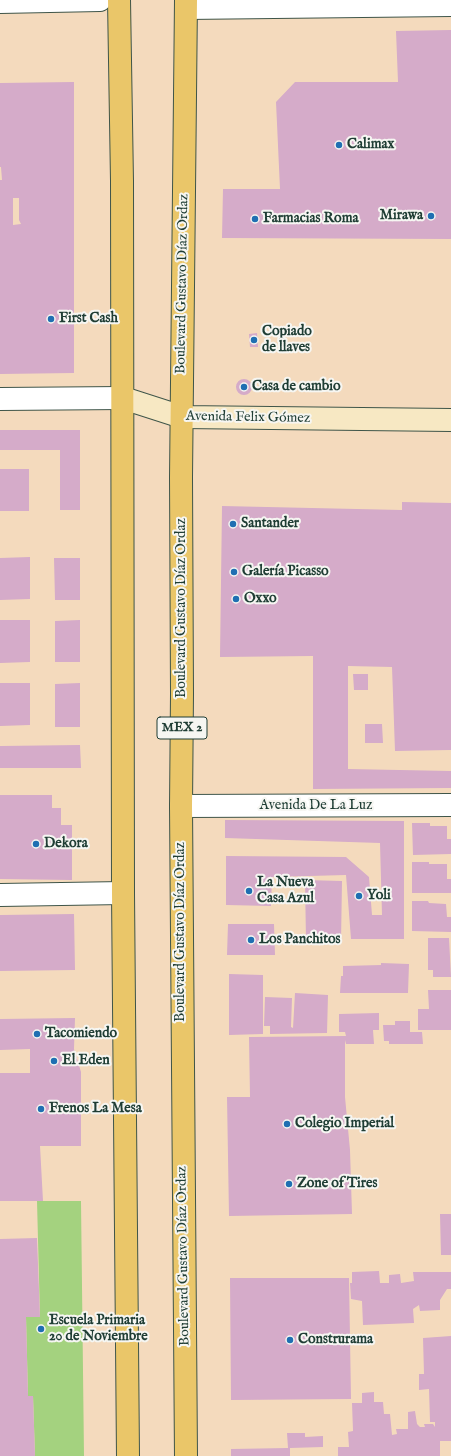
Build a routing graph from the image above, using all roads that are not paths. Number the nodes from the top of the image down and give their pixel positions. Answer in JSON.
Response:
{"nodes":[{"id":1,"x":100,"y":0,"type":"edge"},
{"id":2,"x":119,"y":0,"type":"edge"},
{"id":3,"x":0,"y":2,"type":"edge"},
{"id":4,"x":186,"y":4,"type":"edge"},
{"id":5,"x":451,"y":5,"type":"edge"},
{"id":6,"x":123,"y":398,"type":"junction"},
{"id":7,"x":0,"y":399,"type":"edge"},
{"id":8,"x":182,"y":417,"type":"junction"},
{"id":9,"x":451,"y":420,"type":"edge"},
{"id":10,"x":451,"y":805,"type":"edge"},
{"id":11,"x":181,"y":806,"type":"junction"},
{"id":12,"x":123,"y":894,"type":"junction"},
{"id":13,"x":0,"y":895,"type":"edge"},
{"id":14,"x":128,"y":1456,"type":"edge"},
{"id":15,"x":186,"y":1456,"type":"edge"}],
"edges":[{"from":1,"to":3,"type":"street"},
{"from":2,"to":6,"type":"main road"},
{"from":4,"to":5,"type":"street"},
{"from":4,"to":8,"type":"main road","name":"Boulevard Gustavo Díaz Ordaz","number":"MEX 2"},
{"from":6,"to":7,"type":"street","name":"Avenida Felix Gómez"},
{"from":6,"to":8,"type":"main road","name":"Avenida Felix Gómez"},
{"from":6,"to":12,"type":"main road"},
{"from":8,"to":9,"type":"main road","name":"Avenida Felix Gómez"},
{"from":8,"to":11,"type":"main road","name":"Boulevard Gustavo Díaz Ordaz","number":"MEX 2"},
{"from":10,"to":11,"type":"street","name":"Avenida De La Luz"},
{"from":11,"to":15,"type":"main road","name":"Boulevard Gustavo Díaz Ordaz","number":"MEX 2"},
{"from":12,"to":13,"type":"street"},
{"from":12,"to":14,"type":"main road"}]}
